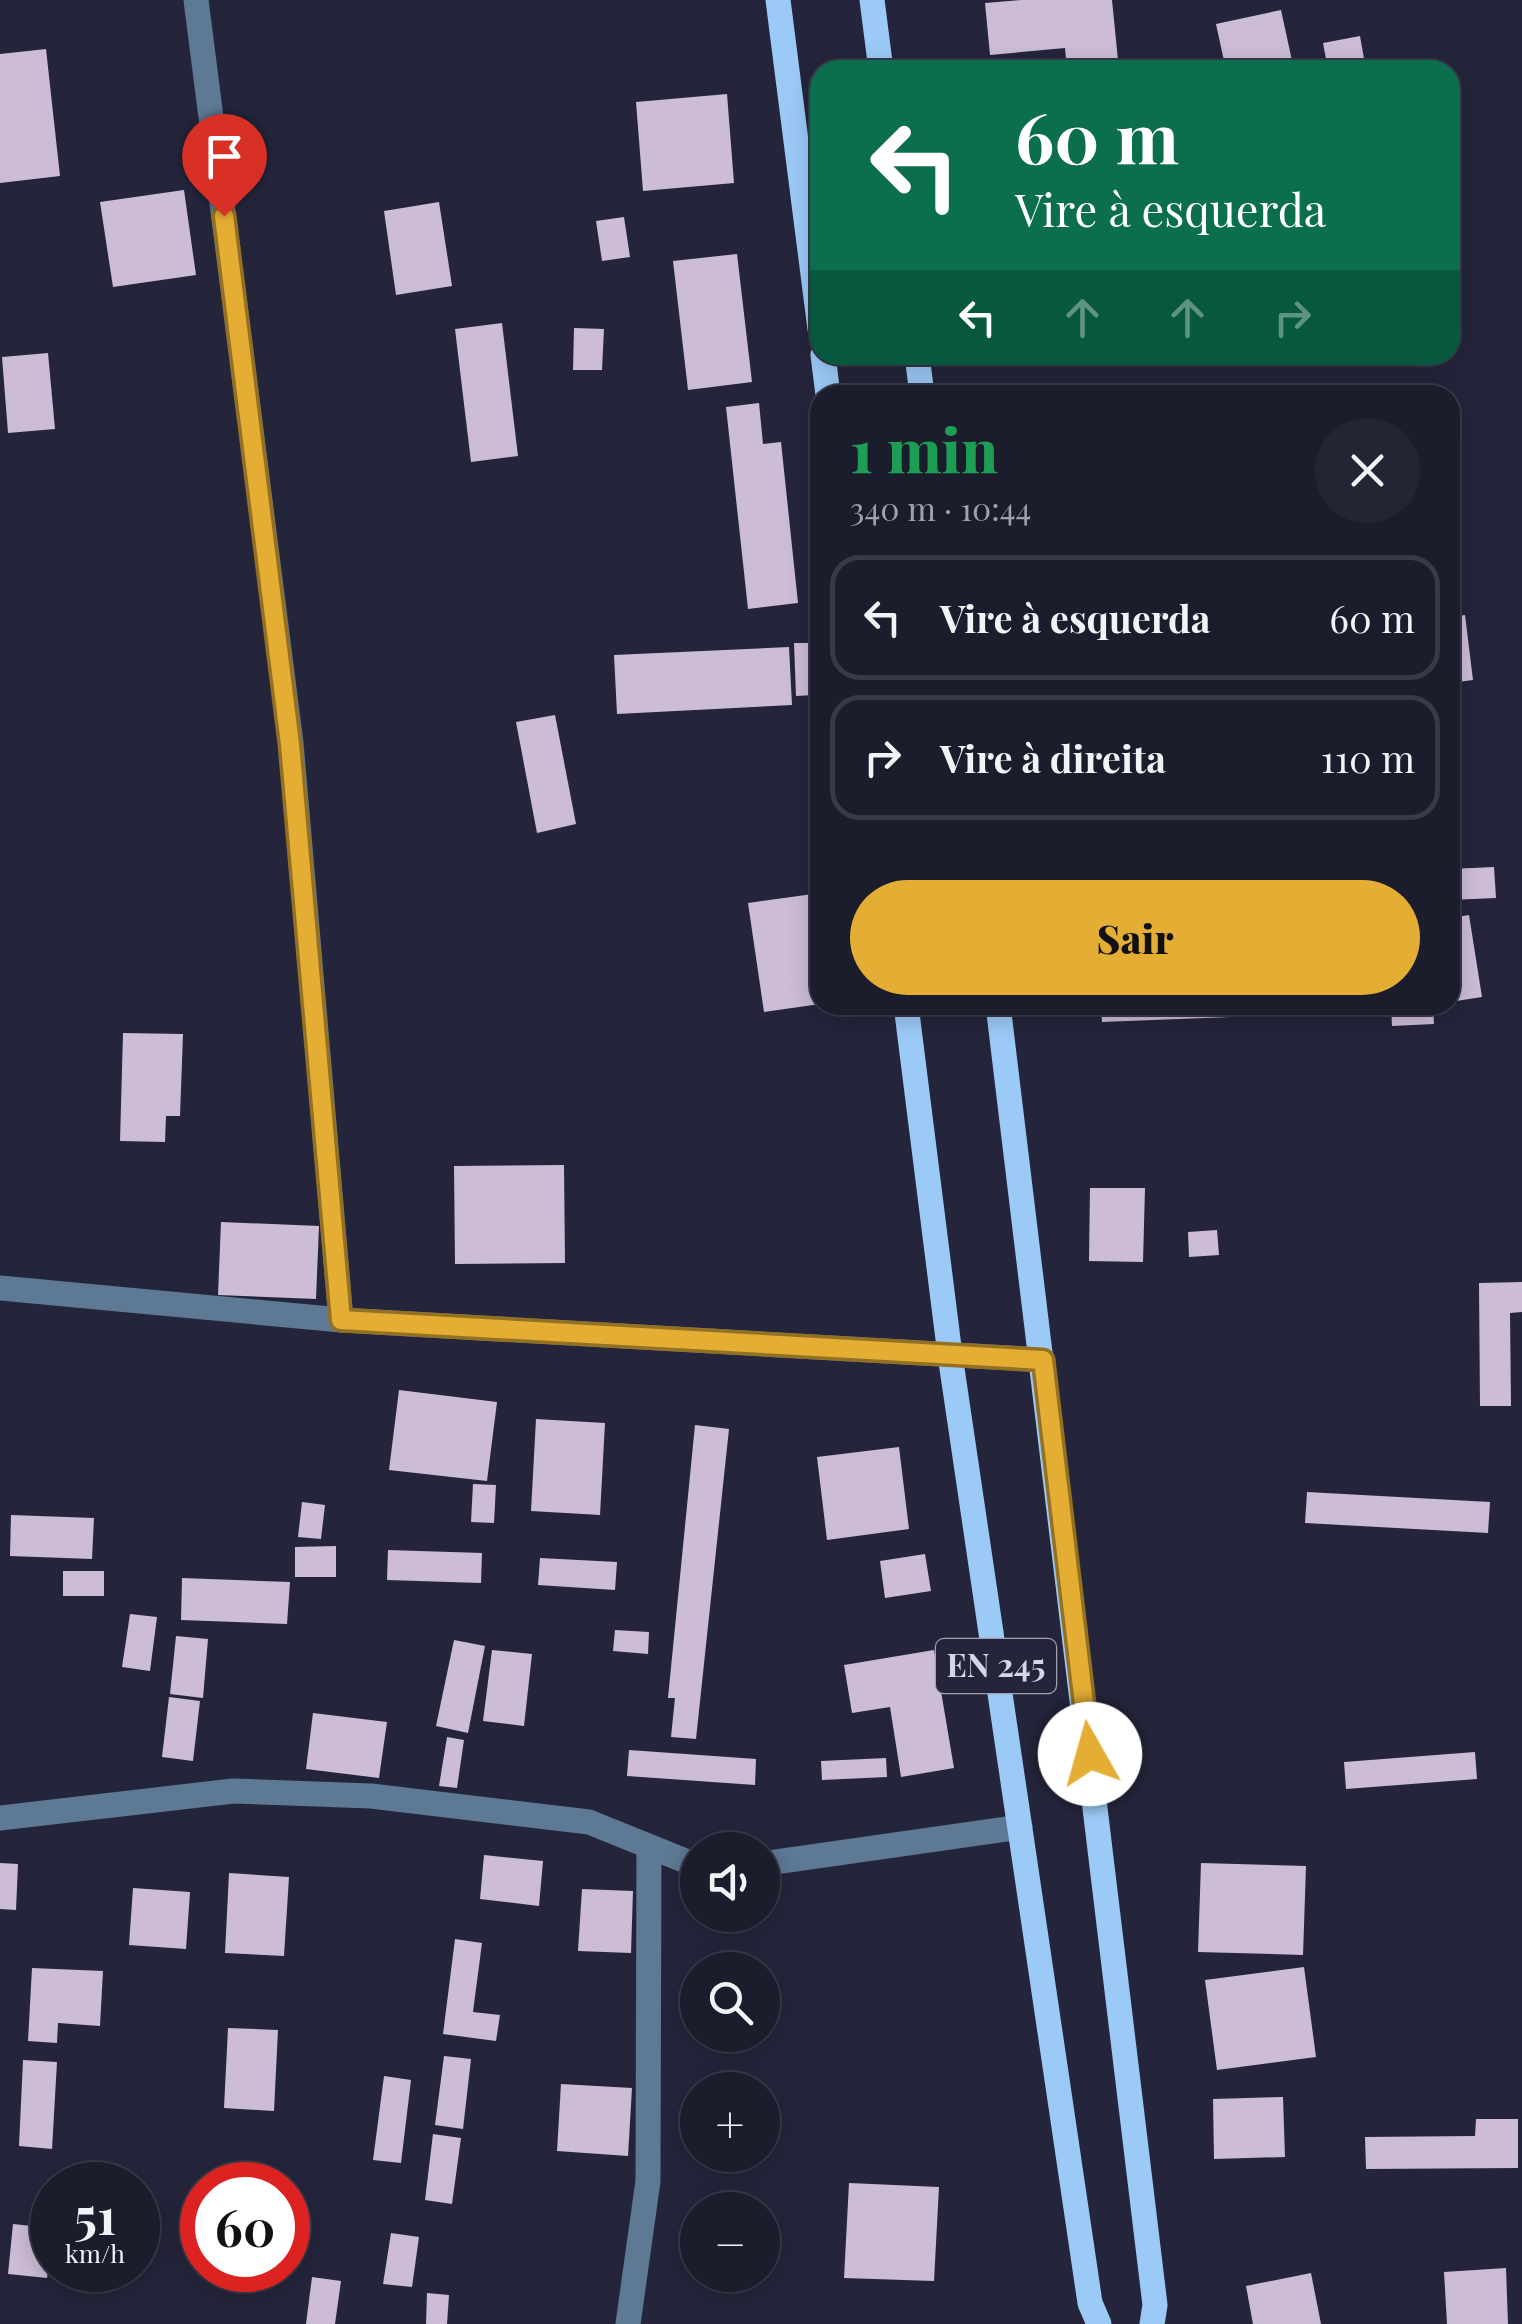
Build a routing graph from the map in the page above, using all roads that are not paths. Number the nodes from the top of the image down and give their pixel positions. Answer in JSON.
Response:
{"nodes":[{"id":1,"x":196,"y":0,"type":"edge"},
{"id":2,"x":778,"y":0,"type":"edge"},
{"id":3,"x":872,"y":0,"type":"edge"},
{"id":4,"x":880,"y":60,"type":"edge"},
{"id":5,"x":810,"y":251,"type":"edge"},
{"id":6,"x":907,"y":1015,"type":"edge"},
{"id":7,"x":999,"y":1015,"type":"edge"},
{"id":8,"x":0,"y":1288,"type":"edge"},
{"id":9,"x":341,"y":1320,"type":"junction"},
{"id":10,"x":950,"y":1355,"type":"junction"},
{"id":11,"x":1043,"y":1360,"type":"junction"},
{"id":12,"x":0,"y":1818,"type":"edge"},
{"id":13,"x":1020,"y":1828,"type":"junction"},
{"id":14,"x":650,"y":1848,"type":"junction"},
{"id":15,"x":680,"y":1859,"type":"edge"},
{"id":16,"x":780,"y":1861,"type":"edge"},
{"id":17,"x":628,"y":2324,"type":"edge"},
{"id":18,"x":1100,"y":2324,"type":"edge"},
{"id":19,"x":1152,"y":2324,"type":"edge"}],
"edges":[{"from":1,"to":9,"type":"street"},
{"from":2,"to":5,"type":"main road"},
{"from":3,"to":4,"type":"main road"},
{"from":6,"to":10,"type":"main road","number":"EN 245"},
{"from":7,"to":11,"type":"main road","number":"EN 245"},
{"from":8,"to":9,"type":"street"},
{"from":9,"to":10,"type":"street"},
{"from":10,"to":11,"type":"street"},
{"from":10,"to":13,"type":"main road","number":"EN 245"},
{"from":11,"to":19,"type":"main road","number":"EN 245"},
{"from":12,"to":14,"type":"street"},
{"from":13,"to":16,"type":"street"},
{"from":13,"to":18,"type":"main road","number":"EN 245"},
{"from":14,"to":15,"type":"street"},
{"from":14,"to":17,"type":"street"}]}
